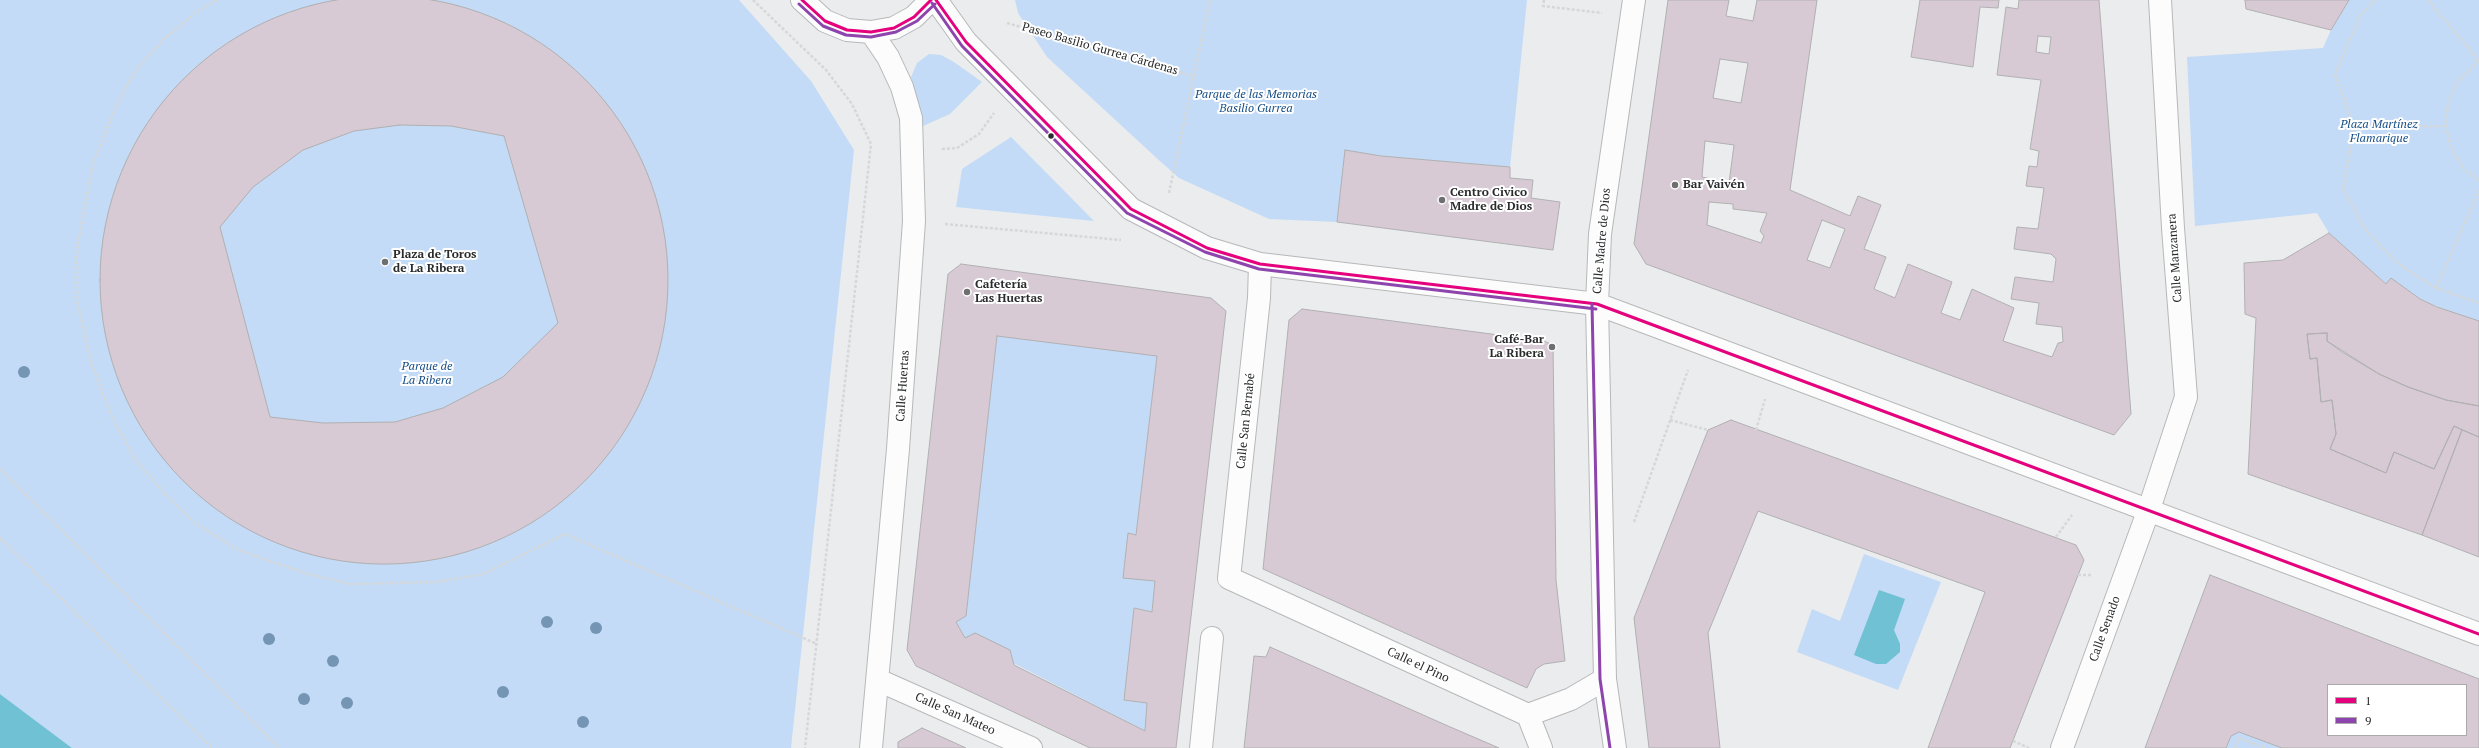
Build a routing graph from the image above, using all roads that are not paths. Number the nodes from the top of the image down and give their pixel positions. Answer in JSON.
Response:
{"nodes":[{"id":1,"x":802,"y":0,"type":"edge"},
{"id":2,"x":930,"y":0,"type":"edge"},
{"id":3,"x":936,"y":0,"type":"edge"},
{"id":4,"x":2160,"y":0,"type":"edge"},
{"id":5,"x":1633,"y":8,"type":"edge"},
{"id":6,"x":871,"y":32,"type":"junction"},
{"id":7,"x":1260,"y":264,"type":"junction"},
{"id":8,"x":1597,"y":304,"type":"junction"},
{"id":9,"x":2149,"y":509,"type":"junction"},
{"id":10,"x":1229,"y":578,"type":"joint"},
{"id":11,"x":2479,"y":634,"type":"edge"},
{"id":12,"x":1212,"y":638,"type":"dead end"},
{"id":13,"x":1605,"y":679,"type":"junction"},
{"id":14,"x":878,"y":680,"type":"junction"},
{"id":15,"x":1528,"y":715,"type":"junction"},
{"id":16,"x":871,"y":748,"type":"edge"},
{"id":17,"x":1031,"y":748,"type":"edge"},
{"id":18,"x":1201,"y":748,"type":"edge"},
{"id":19,"x":1541,"y":748,"type":"edge"},
{"id":20,"x":1615,"y":748,"type":"edge"},
{"id":21,"x":2062,"y":748,"type":"edge"}],
"edges":[{"from":1,"to":6,"type":"street"},
{"from":2,"to":6,"type":"street"},
{"from":3,"to":7,"type":"street"},
{"from":4,"to":9,"type":"street","name":"Calle Manzanera"},
{"from":5,"to":8,"type":"street","name":"Calle Madre de Dios"},
{"from":6,"to":14,"type":"street","name":"Calle Huertas"},
{"from":7,"to":8,"type":"street"},
{"from":7,"to":10,"type":"street","name":"Calle San Bernabé"},
{"from":8,"to":9,"type":"street"},
{"from":8,"to":13,"type":"street","name":"Calle Madre de Dios"},
{"from":9,"to":11,"type":"street"},
{"from":9,"to":21,"type":"street","name":"Calle Senado"},
{"from":10,"to":15,"type":"street","name":"Calle el Pino"},
{"from":12,"to":18,"type":"street"},
{"from":13,"to":15,"type":"street"},
{"from":13,"to":20,"type":"street","name":"Calle Madre de Dios"},
{"from":14,"to":16,"type":"street","name":"Calle Huertas"},
{"from":14,"to":17,"type":"street","name":"Calle San Mateo"},
{"from":15,"to":19,"type":"street"}]}
